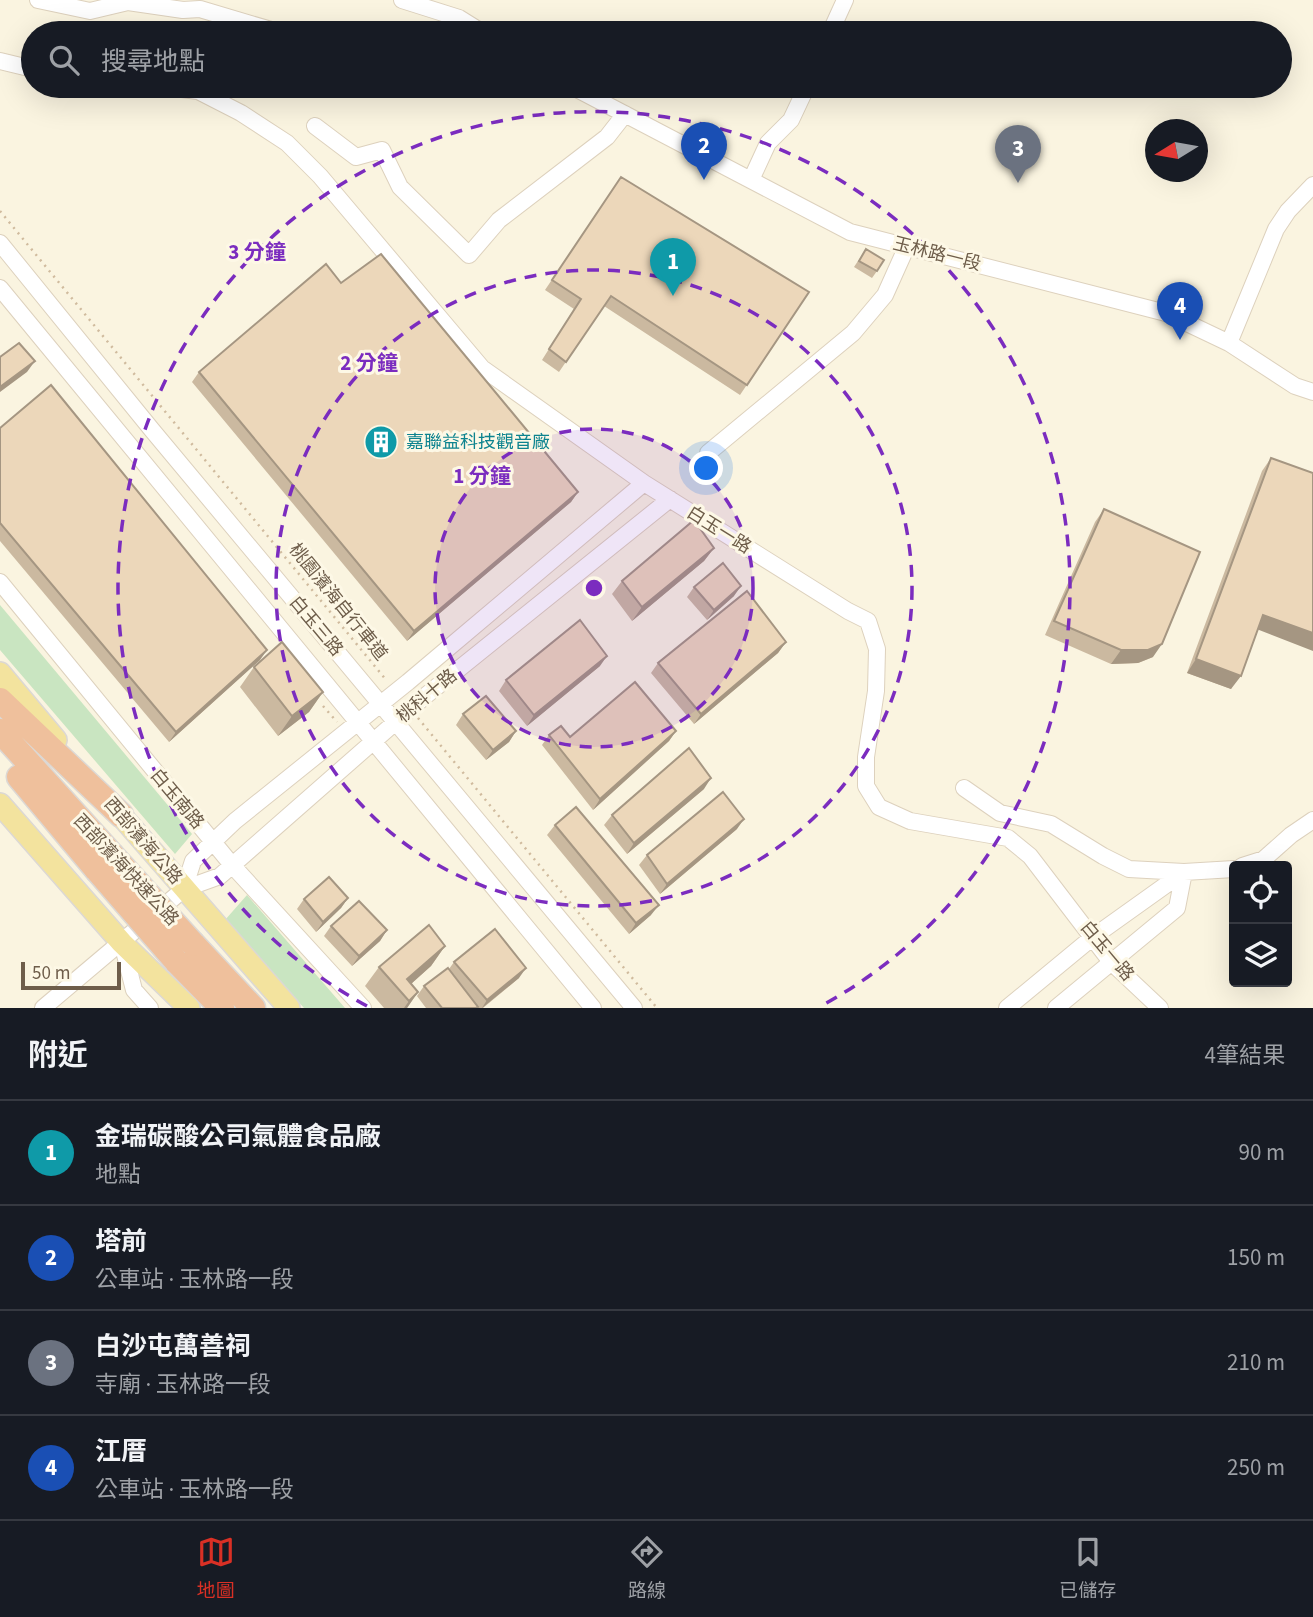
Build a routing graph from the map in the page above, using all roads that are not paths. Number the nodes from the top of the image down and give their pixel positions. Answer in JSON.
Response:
{"nodes":[{"id":1,"x":38,"y":0,"type":"edge"},
{"id":2,"x":402,"y":0,"type":"edge"},
{"id":3,"x":845,"y":0,"type":"edge"},
{"id":4,"x":240,"y":21,"type":"edge"},
{"id":5,"x":464,"y":21,"type":"edge"},
{"id":6,"x":835,"y":21,"type":"edge"},
{"id":7,"x":0,"y":61,"type":"edge"},
{"id":8,"x":21,"y":66,"type":"edge"},
{"id":9,"x":212,"y":98,"type":"edge"},
{"id":10,"x":594,"y":98,"type":"edge"},
{"id":11,"x":802,"y":98,"type":"edge"},
{"id":12,"x":625,"y":114,"type":"junction"},
{"id":13,"x":314,"y":126,"type":"dead end"},
{"id":14,"x":751,"y":180,"type":"junction"},
{"id":15,"x":1313,"y":185,"type":"edge"},
{"id":16,"x":0,"y":243,"type":"edge"},
{"id":17,"x":907,"y":246,"type":"junction"},
{"id":18,"x":0,"y":288,"type":"edge"},
{"id":19,"x":1229,"y":342,"type":"junction"},
{"id":20,"x":1313,"y":393,"type":"edge"},
{"id":21,"x":708,"y":453,"type":"dead end"},
{"id":22,"x":644,"y":483,"type":"junction"},
{"id":23,"x":670,"y":499,"type":"junction"},
{"id":24,"x":0,"y":582,"type":"edge"},
{"id":25,"x":0,"y":673,"type":"edge"},
{"id":26,"x":0,"y":700,"type":"edge"},
{"id":27,"x":382,"y":704,"type":"junction"},
{"id":28,"x":396,"y":721,"type":"junction"},
{"id":29,"x":357,"y":723,"type":"junction"},
{"id":30,"x":0,"y":731,"type":"edge"},
{"id":31,"x":372,"y":742,"type":"junction"},
{"id":32,"x":0,"y":755,"type":"edge"},
{"id":33,"x":964,"y":788,"type":"dead end"},
{"id":34,"x":0,"y":804,"type":"edge"},
{"id":35,"x":121,"y":815,"type":"junction"},
{"id":36,"x":1313,"y":820,"type":"edge"},
{"id":37,"x":213,"y":842,"type":"junction"},
{"id":38,"x":1258,"y":861,"type":"edge"},
{"id":39,"x":104,"y":862,"type":"junction"},
{"id":40,"x":232,"y":865,"type":"junction"},
{"id":41,"x":1229,"y":869,"type":"edge"},
{"id":42,"x":1184,"y":872,"type":"junction"},
{"id":43,"x":184,"y":889,"type":"junction"},
{"id":44,"x":1093,"y":937,"type":"junction"},
{"id":45,"x":122,"y":943,"type":"junction"},
{"id":46,"x":185,"y":953,"type":"junction"},
{"id":47,"x":1111,"y":962,"type":"junction"},
{"id":48,"x":43,"y":1008,"type":"edge"},
{"id":49,"x":150,"y":1008,"type":"edge"},
{"id":50,"x":189,"y":1008,"type":"edge"},
{"id":51,"x":222,"y":1008,"type":"edge"},
{"id":52,"x":253,"y":1008,"type":"edge"},
{"id":53,"x":289,"y":1008,"type":"edge"},
{"id":54,"x":363,"y":1008,"type":"edge"},
{"id":55,"x":593,"y":1008,"type":"edge"},
{"id":56,"x":634,"y":1008,"type":"edge"},
{"id":57,"x":1007,"y":1008,"type":"edge"},
{"id":58,"x":1056,"y":1008,"type":"edge"},
{"id":59,"x":1160,"y":1008,"type":"edge"}],
"edges":[{"from":1,"to":4,"type":"street"},
{"from":2,"to":5,"type":"street"},
{"from":3,"to":6,"type":"street"},
{"from":7,"to":8,"type":"street"},
{"from":9,"to":22,"type":"street","name":"白玉一路"},
{"from":10,"to":12,"type":"street","name":"玉林路一段"},
{"from":11,"to":14,"type":"street"},
{"from":12,"to":13,"type":"street"},
{"from":12,"to":14,"type":"street","name":"玉林路一段"},
{"from":14,"to":17,"type":"street","name":"玉林路一段"},
{"from":15,"to":19,"type":"street"},
{"from":16,"to":27,"type":"street","name":"白玉三路"},
{"from":17,"to":19,"type":"street","name":"玉林路一段"},
{"from":17,"to":21,"type":"street"},
{"from":18,"to":29,"type":"street","name":"白玉三路"},
{"from":19,"to":20,"type":"street","name":"玉林路一段"},
{"from":22,"to":23,"type":"street","name":"白玉一路"},
{"from":22,"to":27,"type":"street","name":"桃科十路"},
{"from":23,"to":28,"type":"street","name":"桃科十路"},
{"from":23,"to":44,"type":"street","name":"白玉一路"},
{"from":24,"to":37,"type":"street","name":"白玉南路"},
{"from":25,"to":35,"type":"main road","name":"西部濱海公路"},
{"from":26,"to":35,"type":"highway"},
{"from":27,"to":28,"type":"street","name":"白玉三路"},
{"from":27,"to":29,"type":"street","name":"桃科十路"},
{"from":28,"to":31,"type":"street","name":"桃科十路"},
{"from":28,"to":56,"type":"street","name":"白玉三路"},
{"from":29,"to":31,"type":"street","name":"白玉三路"},
{"from":29,"to":37,"type":"street","name":"桃科十路"},
{"from":30,"to":39,"type":"highway","name":"西部濱海快速公路"},
{"from":31,"to":40,"type":"street","name":"桃科十路"},
{"from":31,"to":55,"type":"street","name":"白玉三路"},
{"from":32,"to":39,"type":"highway","name":"西部濱海快速公路"},
{"from":33,"to":42,"type":"street"},
{"from":34,"to":45,"type":"main road"},
{"from":35,"to":43,"type":"main road","name":"西部濱海公路"},
{"from":36,"to":38,"type":"street"},
{"from":37,"to":40,"type":"street","name":"白玉南路"},
{"from":37,"to":43,"type":"street","name":"桃科十路"},
{"from":39,"to":46,"type":"highway","name":"西部濱海快速公路","bridge":true},
{"from":40,"to":43,"type":"street","name":"桃科十路"},
{"from":40,"to":54,"type":"street","name":"白玉南路"},
{"from":41,"to":42,"type":"street"},
{"from":42,"to":44,"type":"street"},
{"from":42,"to":47,"type":"street"},
{"from":43,"to":45,"type":"street","name":"桃科十路"},
{"from":43,"to":53,"type":"main road","name":"西部濱海公路"},
{"from":44,"to":47,"type":"street","name":"白玉一路"},
{"from":44,"to":57,"type":"street"},
{"from":45,"to":48,"type":"street","name":"桃科十路"},
{"from":45,"to":49,"type":"street"},
{"from":45,"to":50,"type":"main road"},
{"from":46,"to":51,"type":"highway","name":"西部濱海快速公路"},
{"from":46,"to":52,"type":"highway","name":"西部濱海快速公路"},
{"from":47,"to":58,"type":"street"},
{"from":47,"to":59,"type":"street","name":"白玉一路"}]}
